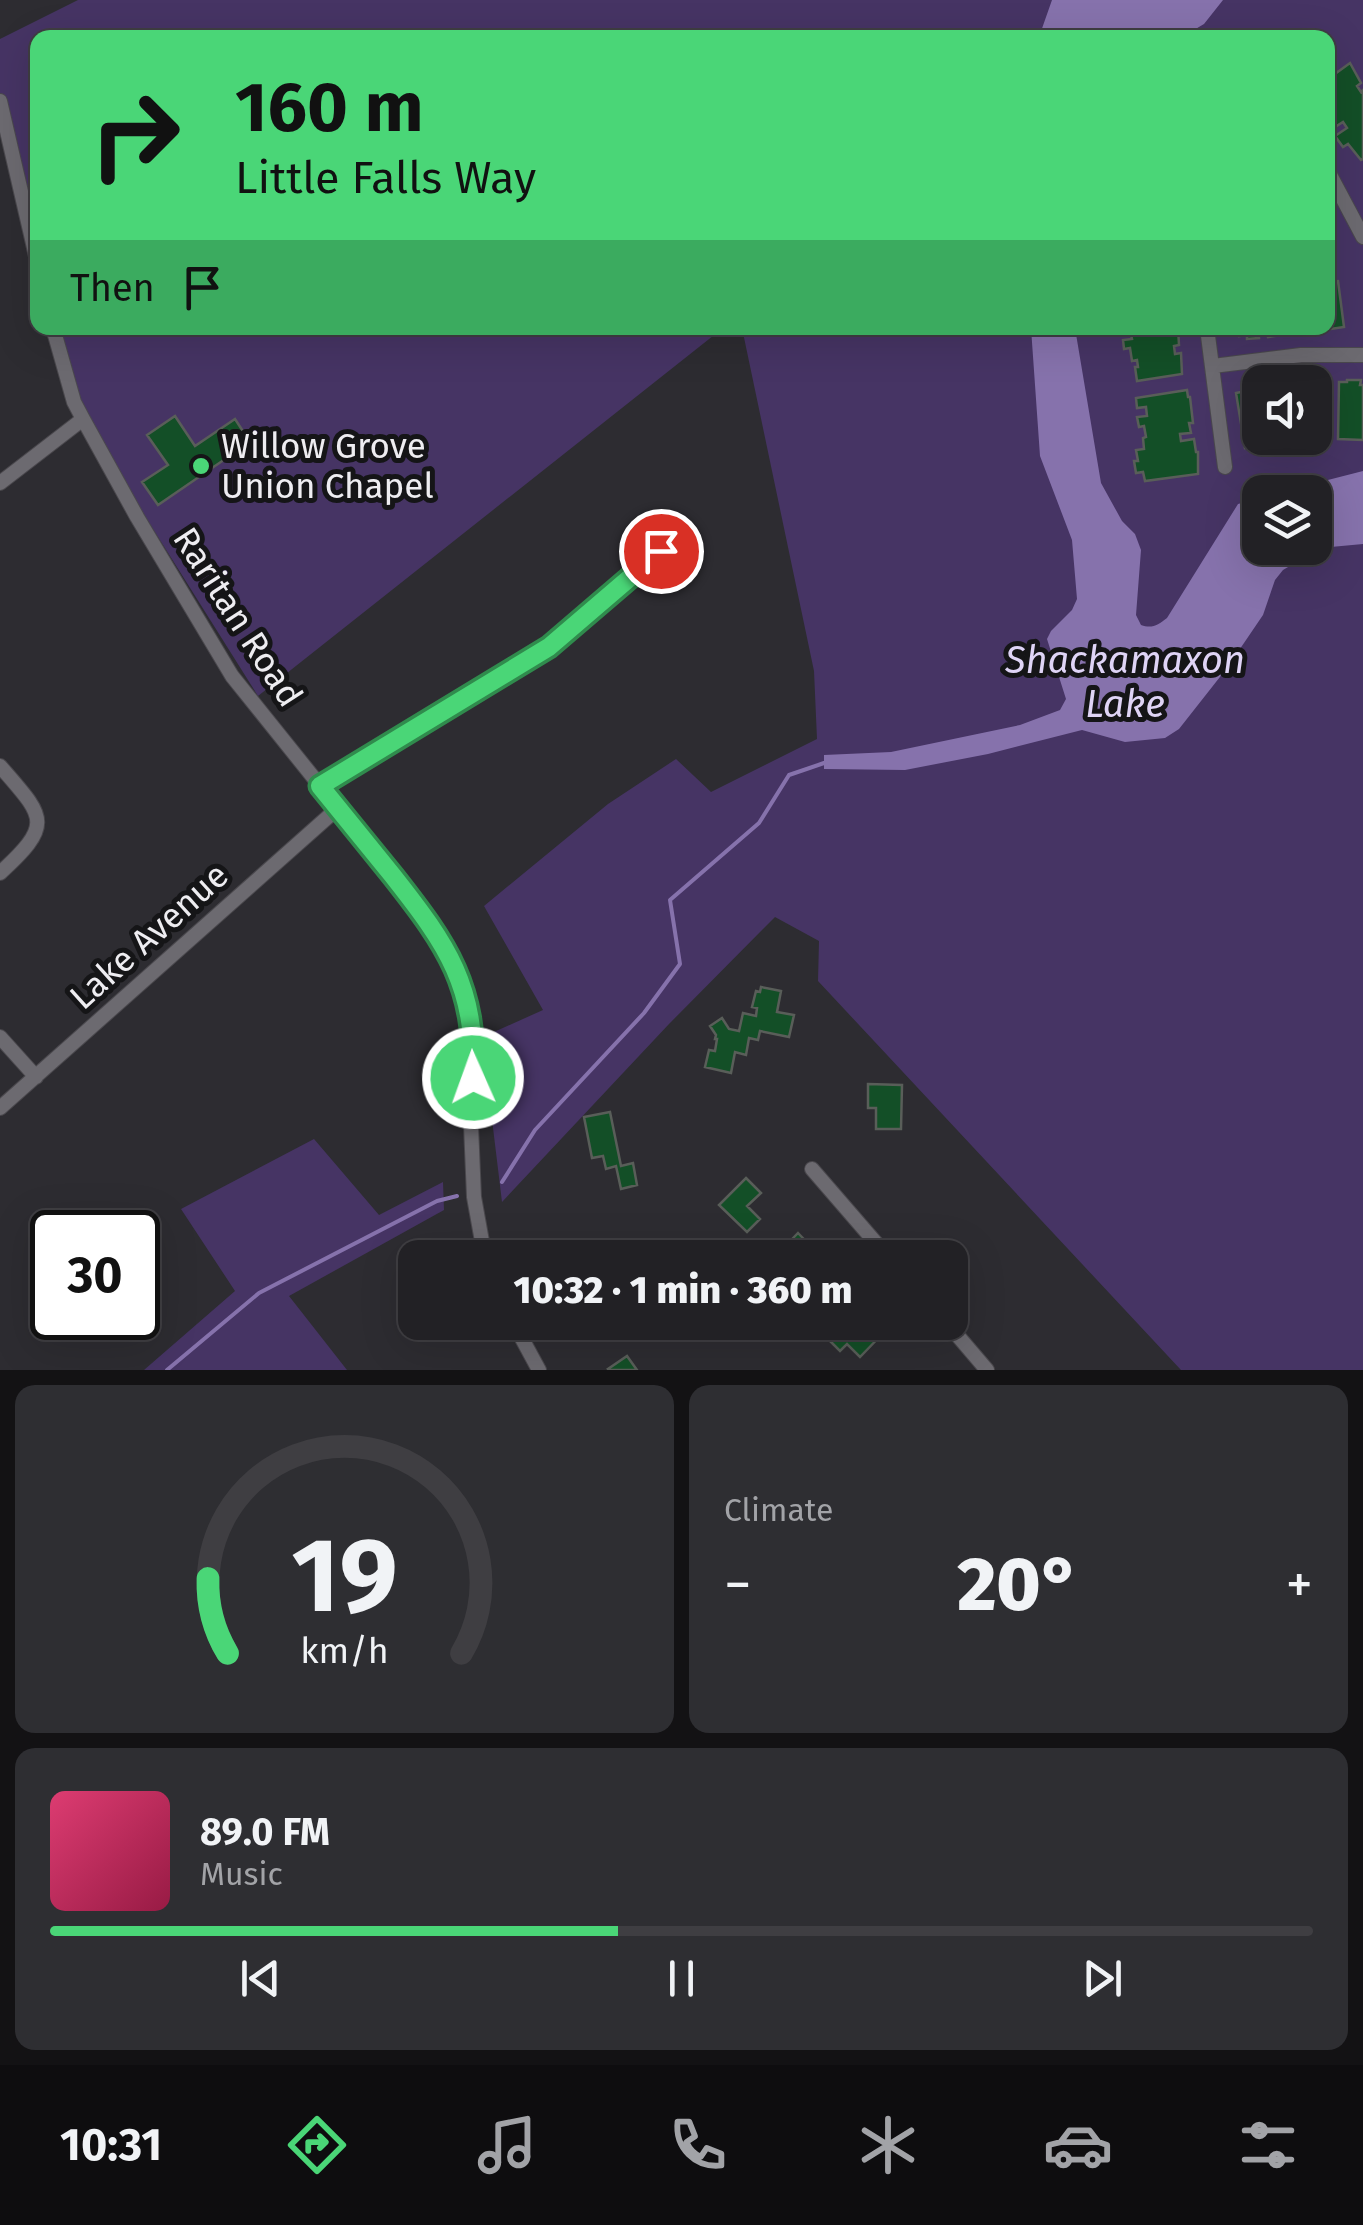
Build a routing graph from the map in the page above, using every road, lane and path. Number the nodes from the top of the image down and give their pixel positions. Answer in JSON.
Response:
{"nodes":[{"id":1,"x":0,"y":101,"type":"edge"},
{"id":2,"x":1335,"y":184,"type":"edge"},
{"id":3,"x":30,"y":230,"type":"edge"},
{"id":4,"x":1363,"y":237,"type":"edge"},
{"id":5,"x":55,"y":335,"type":"edge"},
{"id":6,"x":1208,"y":335,"type":"edge"},
{"id":7,"x":1363,"y":355,"type":"edge"},
{"id":8,"x":1212,"y":366,"type":"junction"},
{"id":9,"x":83,"y":419,"type":"junction"},
{"id":10,"x":1225,"y":467,"type":"dead end"},
{"id":11,"x":0,"y":483,"type":"edge"},
{"id":12,"x":661,"y":551,"type":"dead end"},
{"id":13,"x":0,"y":766,"type":"edge"},
{"id":14,"x":320,"y":786,"type":"junction"},
{"id":15,"x":338,"y":808,"type":"junction"},
{"id":16,"x":0,"y":873,"type":"edge"},
{"id":17,"x":0,"y":1037,"type":"edge"},
{"id":18,"x":36,"y":1077,"type":"junction"},
{"id":19,"x":0,"y":1108,"type":"edge"},
{"id":20,"x":812,"y":1170,"type":"dead end"},
{"id":21,"x":481,"y":1240,"type":"edge"},
{"id":22,"x":873,"y":1240,"type":"edge"},
{"id":23,"x":522,"y":1340,"type":"edge"},
{"id":24,"x":961,"y":1340,"type":"edge"},
{"id":25,"x":539,"y":1370,"type":"edge"},
{"id":26,"x":987,"y":1370,"type":"edge"}],
"edges":[{"from":1,"to":3,"type":"street"},
{"from":2,"to":4,"type":"street"},
{"from":5,"to":9,"type":"street","name":"Raritan Road"},
{"from":6,"to":8,"type":"street"},
{"from":7,"to":8,"type":"street"},
{"from":8,"to":10,"type":"street"},
{"from":9,"to":11,"type":"street"},
{"from":9,"to":14,"type":"street","name":"Raritan Road"},
{"from":12,"to":14,"type":"street"},
{"from":13,"to":16,"type":"street"},
{"from":14,"to":15,"type":"street","name":"Raritan Road"},
{"from":15,"to":18,"type":"street","name":"Lake Avenue"},
{"from":15,"to":21,"type":"street","name":"Raritan Road"},
{"from":17,"to":18,"type":"street"},
{"from":18,"to":19,"type":"street","name":"Lake Avenue"},
{"from":20,"to":22,"type":"street"},
{"from":23,"to":25,"type":"street"},
{"from":24,"to":26,"type":"street"}]}
